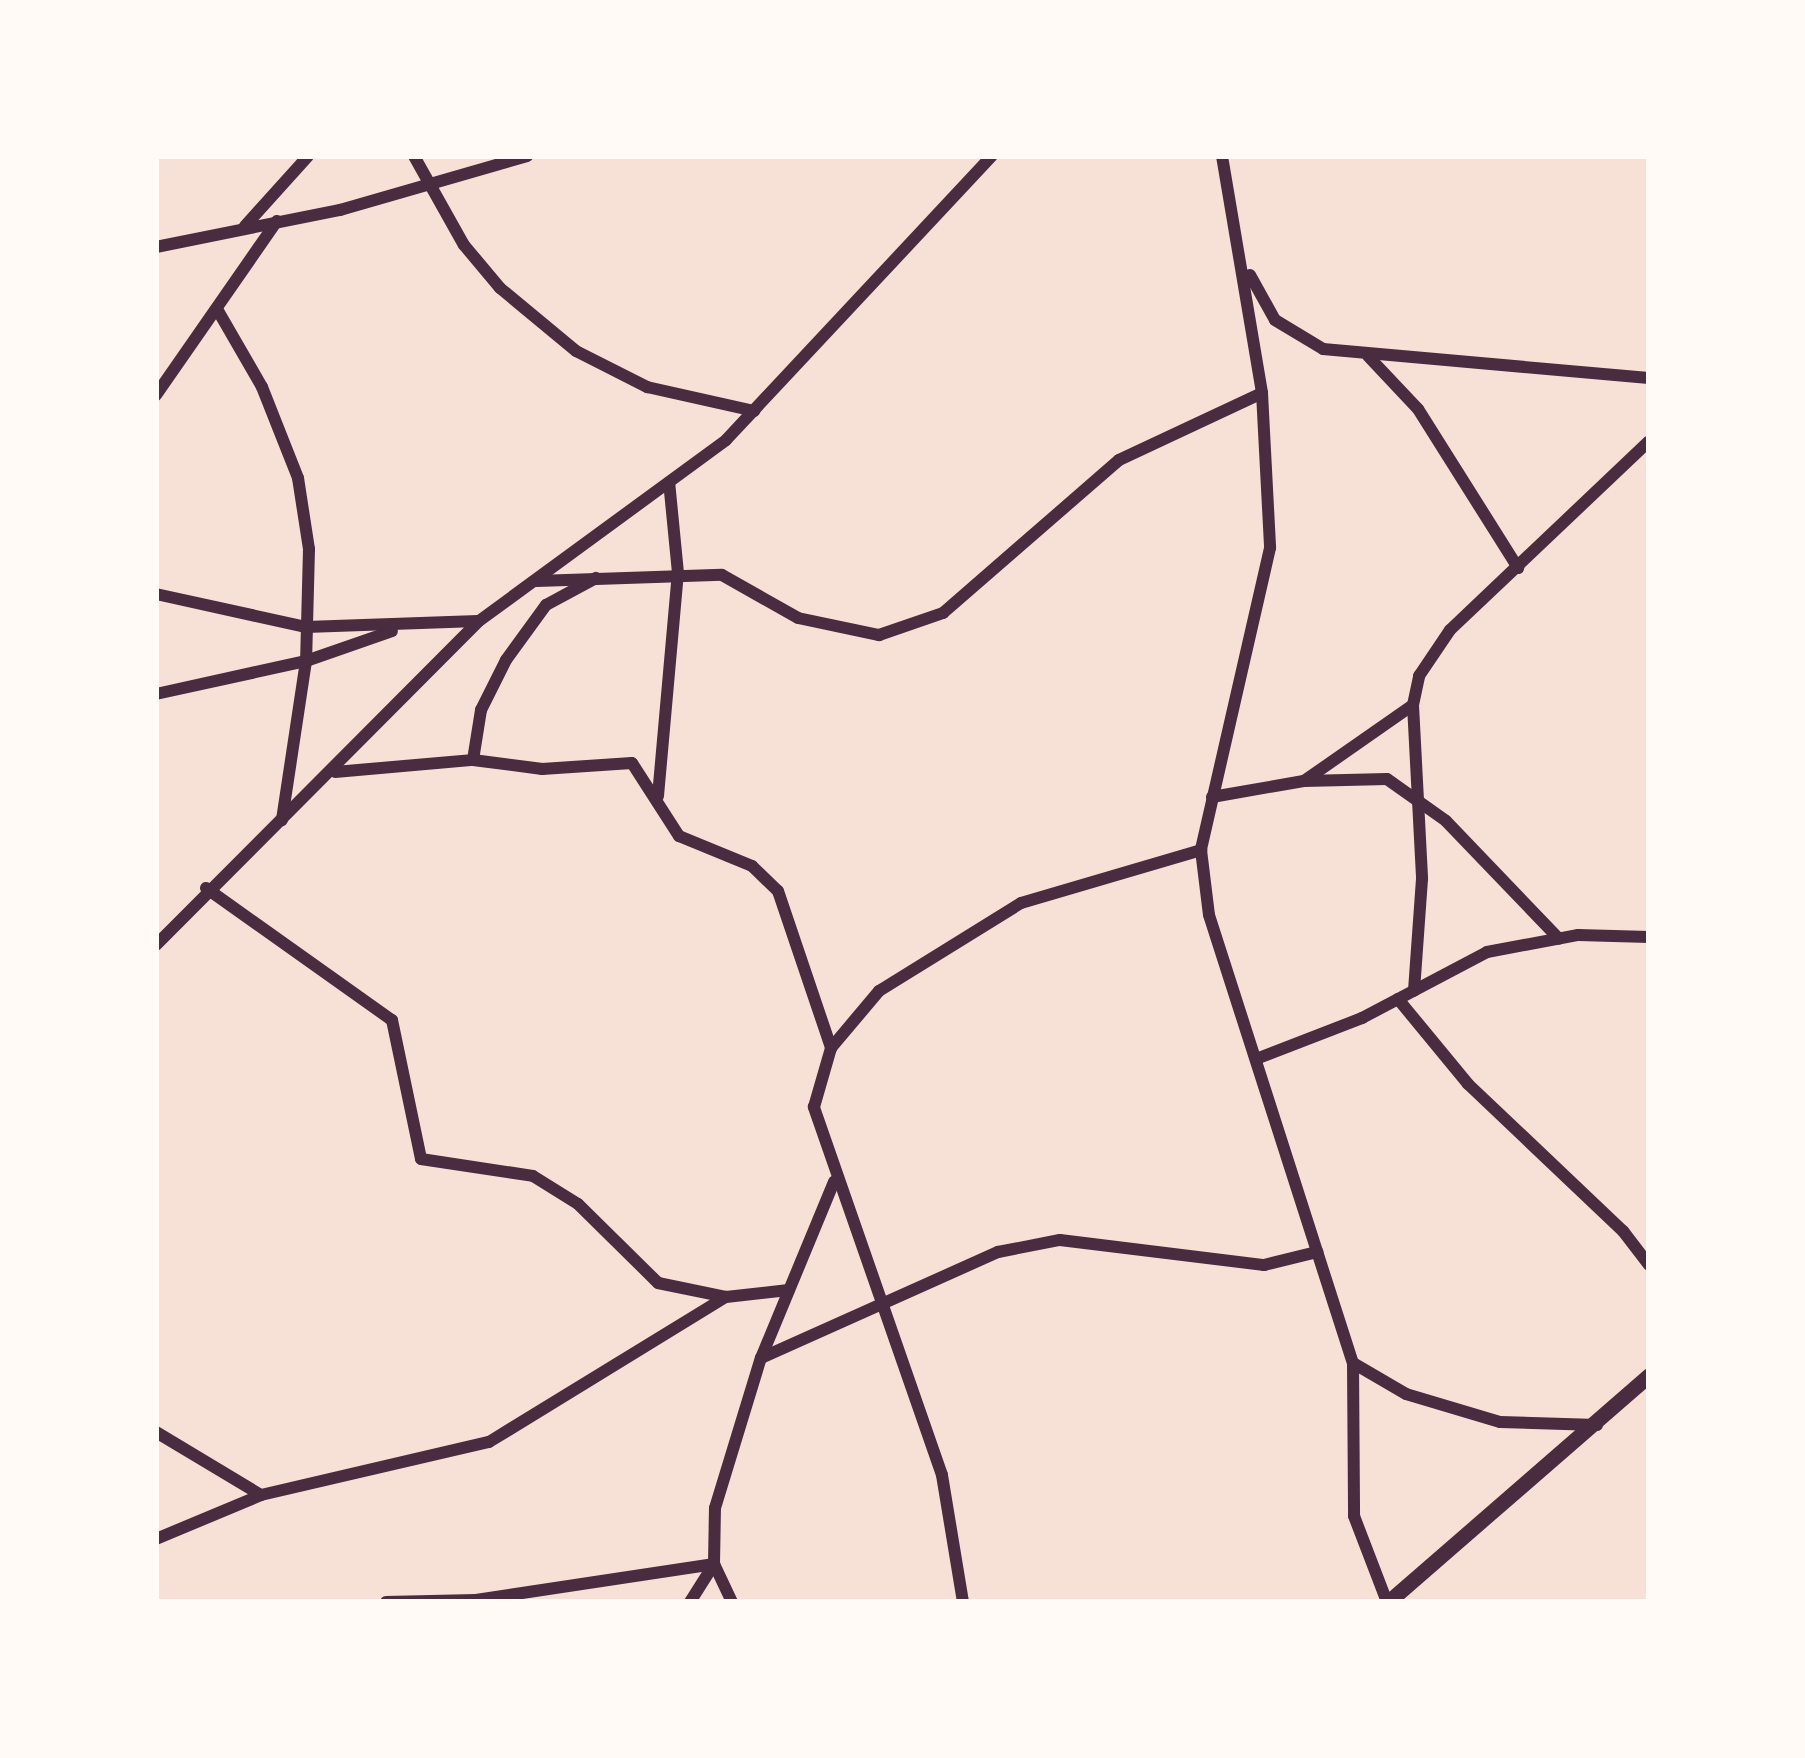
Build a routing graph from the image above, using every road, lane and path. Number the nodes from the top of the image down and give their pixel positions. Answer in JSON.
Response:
{"nodes":[{"id":1,"x":308,"y":156,"type":"edge"},
{"id":2,"x":414,"y":156,"type":"edge"},
{"id":3,"x":526,"y":156,"type":"edge"},
{"id":4,"x":992,"y":156,"type":"edge"},
{"id":5,"x":1222,"y":156,"type":"edge"},
{"id":6,"x":427,"y":185,"type":"junction"},
{"id":7,"x":277,"y":221,"type":"junction"},
{"id":8,"x":244,"y":227,"type":"junction"},
{"id":9,"x":156,"y":247,"type":"edge"},
{"id":10,"x":1246,"y":268,"type":"junction"},
{"id":11,"x":218,"y":309,"type":"junction"},
{"id":12,"x":1368,"y":356,"type":"junction"},
{"id":13,"x":1649,"y":379,"type":"edge"},
{"id":14,"x":1262,"y":393,"type":"junction"},
{"id":15,"x":156,"y":394,"type":"edge"},
{"id":16,"x":754,"y":411,"type":"junction"},
{"id":17,"x":1649,"y":441,"type":"edge"},
{"id":18,"x":669,"y":482,"type":"junction"},
{"id":19,"x":1518,"y":568,"type":"junction"},
{"id":20,"x":678,"y":572,"type":"junction"},
{"id":21,"x":603,"y":575,"type":"junction"},
{"id":22,"x":534,"y":581,"type":"junction"},
{"id":23,"x":156,"y":594,"type":"edge"},
{"id":24,"x":479,"y":621,"type":"junction"},
{"id":25,"x":306,"y":627,"type":"junction"},
{"id":26,"x":404,"y":627,"type":"junction"},
{"id":27,"x":306,"y":662,"type":"junction"},
{"id":28,"x":156,"y":694,"type":"edge"},
{"id":29,"x":1413,"y":705,"type":"junction"},
{"id":30,"x":473,"y":760,"type":"junction"},
{"id":31,"x":334,"y":772,"type":"junction"},
{"id":32,"x":1304,"y":781,"type":"junction"},
{"id":33,"x":658,"y":796,"type":"junction"},
{"id":34,"x":1212,"y":797,"type":"junction"},
{"id":35,"x":1418,"y":801,"type":"junction"},
{"id":36,"x":281,"y":822,"type":"junction"},
{"id":37,"x":1202,"y":850,"type":"junction"},
{"id":38,"x":206,"y":888,"type":"junction"},
{"id":39,"x":1649,"y":937,"type":"edge"},
{"id":40,"x":1559,"y":940,"type":"junction"},
{"id":41,"x":156,"y":945,"type":"edge"},
{"id":42,"x":1414,"y":991,"type":"junction"},
{"id":43,"x":1398,"y":999,"type":"junction"},
{"id":44,"x":831,"y":1048,"type":"junction"},
{"id":45,"x":1256,"y":1059,"type":"junction"},
{"id":46,"x":835,"y":1181,"type":"junction"},
{"id":47,"x":1318,"y":1252,"type":"junction"},
{"id":48,"x":1649,"y":1265,"type":"edge"},
{"id":49,"x":789,"y":1290,"type":"junction"},
{"id":50,"x":727,"y":1297,"type":"junction"},
{"id":51,"x":882,"y":1303,"type":"junction"},
{"id":52,"x":761,"y":1358,"type":"junction"},
{"id":53,"x":1353,"y":1363,"type":"junction"},
{"id":54,"x":1649,"y":1375,"type":"edge"},
{"id":55,"x":1599,"y":1425,"type":"junction"},
{"id":56,"x":156,"y":1432,"type":"edge"},
{"id":57,"x":261,"y":1495,"type":"junction"},
{"id":58,"x":156,"y":1539,"type":"edge"},
{"id":59,"x":714,"y":1564,"type":"junction"},
{"id":60,"x":386,"y":1602,"type":"edge"},
{"id":61,"x":690,"y":1602,"type":"edge"},
{"id":62,"x":731,"y":1602,"type":"edge"},
{"id":63,"x":963,"y":1602,"type":"edge"},
{"id":64,"x":1388,"y":1602,"type":"edge"}],
"edges":[{"from":1,"to":8,"type":"street"},
{"from":2,"to":6,"type":"street"},
{"from":3,"to":6,"type":"street"},
{"from":4,"to":16,"type":"street"},
{"from":5,"to":10,"type":"street"},
{"from":6,"to":7,"type":"street"},
{"from":6,"to":16,"type":"street"},
{"from":7,"to":8,"type":"street"},
{"from":7,"to":11,"type":"street"},
{"from":8,"to":9,"type":"street"},
{"from":10,"to":12,"type":"street"},
{"from":10,"to":14,"type":"street"},
{"from":11,"to":15,"type":"street"},
{"from":11,"to":25,"type":"street"},
{"from":12,"to":13,"type":"street"},
{"from":12,"to":19,"type":"street"},
{"from":14,"to":20,"type":"street"},
{"from":14,"to":34,"type":"street"},
{"from":16,"to":18,"type":"street"},
{"from":17,"to":19,"type":"street"},
{"from":18,"to":20,"type":"street"},
{"from":18,"to":22,"type":"street"},
{"from":19,"to":29,"type":"street"},
{"from":20,"to":21,"type":"street"},
{"from":20,"to":33,"type":"street"},
{"from":21,"to":22,"type":"street"},
{"from":21,"to":30,"type":"street"},
{"from":22,"to":24,"type":"street"},
{"from":23,"to":25,"type":"street"},
{"from":24,"to":26,"type":"street"},
{"from":24,"to":31,"type":"street"},
{"from":25,"to":26,"type":"street"},
{"from":25,"to":27,"type":"street"},
{"from":26,"to":27,"type":"street"},
{"from":27,"to":28,"type":"street"},
{"from":27,"to":36,"type":"street"},
{"from":29,"to":32,"type":"street"},
{"from":29,"to":35,"type":"street"},
{"from":30,"to":31,"type":"street"},
{"from":30,"to":33,"type":"street"},
{"from":31,"to":36,"type":"street"},
{"from":32,"to":34,"type":"street"},
{"from":32,"to":35,"type":"street"},
{"from":33,"to":44,"type":"street"},
{"from":34,"to":37,"type":"street"},
{"from":35,"to":40,"type":"street"},
{"from":35,"to":42,"type":"street"},
{"from":36,"to":38,"type":"street"},
{"from":37,"to":44,"type":"street"},
{"from":37,"to":45,"type":"street"},
{"from":38,"to":41,"type":"street"},
{"from":38,"to":50,"type":"street"},
{"from":39,"to":40,"type":"street"},
{"from":40,"to":42,"type":"street"},
{"from":42,"to":43,"type":"street"},
{"from":43,"to":45,"type":"street"},
{"from":43,"to":48,"type":"street"},
{"from":44,"to":46,"type":"street"},
{"from":45,"to":47,"type":"street"},
{"from":46,"to":49,"type":"street"},
{"from":46,"to":51,"type":"street"},
{"from":47,"to":51,"type":"street"},
{"from":47,"to":53,"type":"street"},
{"from":49,"to":50,"type":"street"},
{"from":49,"to":52,"type":"street"},
{"from":50,"to":57,"type":"street"},
{"from":51,"to":52,"type":"street"},
{"from":51,"to":63,"type":"street"},
{"from":52,"to":59,"type":"street"},
{"from":53,"to":55,"type":"street"},
{"from":53,"to":64,"type":"street"},
{"from":54,"to":55,"type":"street"},
{"from":55,"to":64,"type":"street"},
{"from":56,"to":57,"type":"street"},
{"from":57,"to":58,"type":"street"},
{"from":59,"to":60,"type":"street"},
{"from":59,"to":61,"type":"street"},
{"from":59,"to":62,"type":"street"}]}
